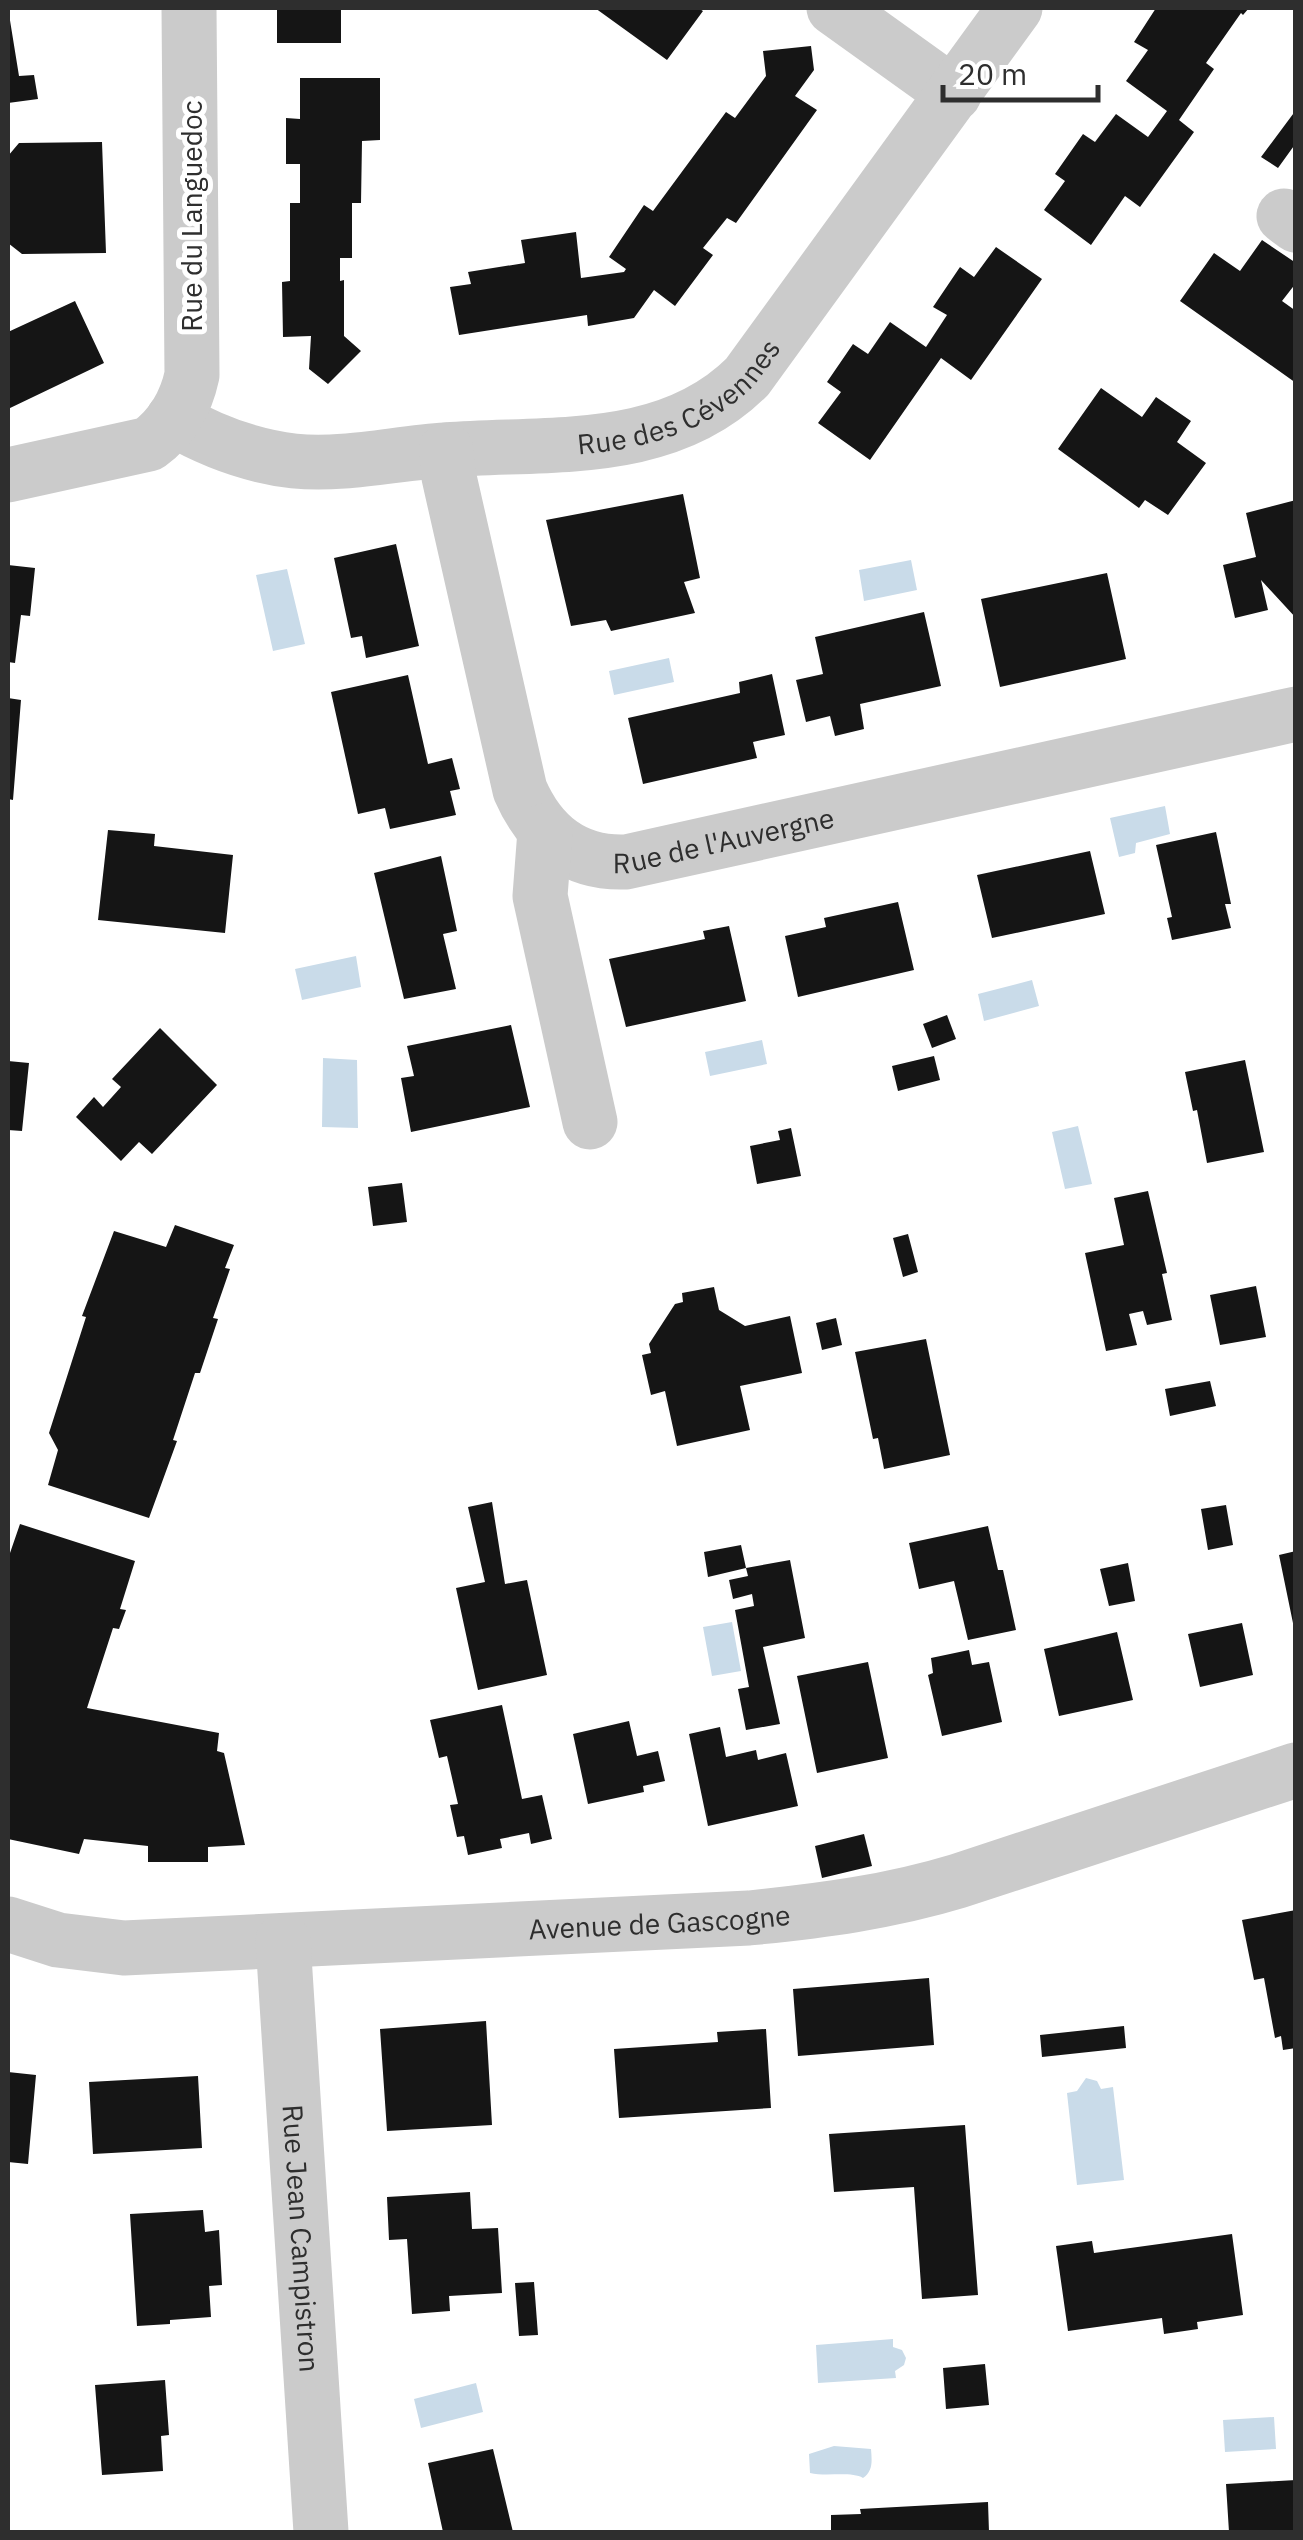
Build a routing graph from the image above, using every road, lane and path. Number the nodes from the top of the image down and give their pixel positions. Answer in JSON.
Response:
{"nodes":[{"id":1,"x":189,"y":8,"type":"edge"},
{"id":2,"x":834,"y":8,"type":"edge"},
{"id":3,"x":1016,"y":8,"type":"edge"},
{"id":4,"x":954,"y":94,"type":"junction"},
{"id":5,"x":173,"y":420,"type":"junction"},
{"id":6,"x":446,"y":450,"type":"junction"},
{"id":7,"x":8,"y":475,"type":"edge"},
{"id":8,"x":1296,"y":714,"type":"edge"},
{"id":9,"x":545,"y":832,"type":"junction"},
{"id":10,"x":590,"y":1122,"type":"dead end"},
{"id":11,"x":1296,"y":1770,"type":"edge"},
{"id":12,"x":8,"y":1924,"type":"edge"},
{"id":13,"x":283,"y":1941,"type":"junction"},
{"id":14,"x":321,"y":2532,"type":"edge"}],
"edges":[{"from":1,"to":5,"type":"street","name":"Rue du Languedoc"},
{"from":2,"to":4,"type":"street"},
{"from":3,"to":4,"type":"street","name":"Rue des Cévennes"},
{"from":4,"to":6,"type":"street","name":"Rue des Cévennes"},
{"from":5,"to":6,"type":"street","name":"Rue des Cévennes"},
{"from":5,"to":7,"type":"street"},
{"from":6,"to":9,"type":"street","name":"Rue de l'Auvergne"},
{"from":8,"to":9,"type":"street","name":"Rue de l'Auvergne"},
{"from":9,"to":10,"type":"street"},
{"from":11,"to":13,"type":"street","name":"Avenue de Gascogne"},
{"from":12,"to":13,"type":"street","name":"Avenue de Gascogne"},
{"from":13,"to":14,"type":"street","name":"Rue Jean Campistron"}]}
